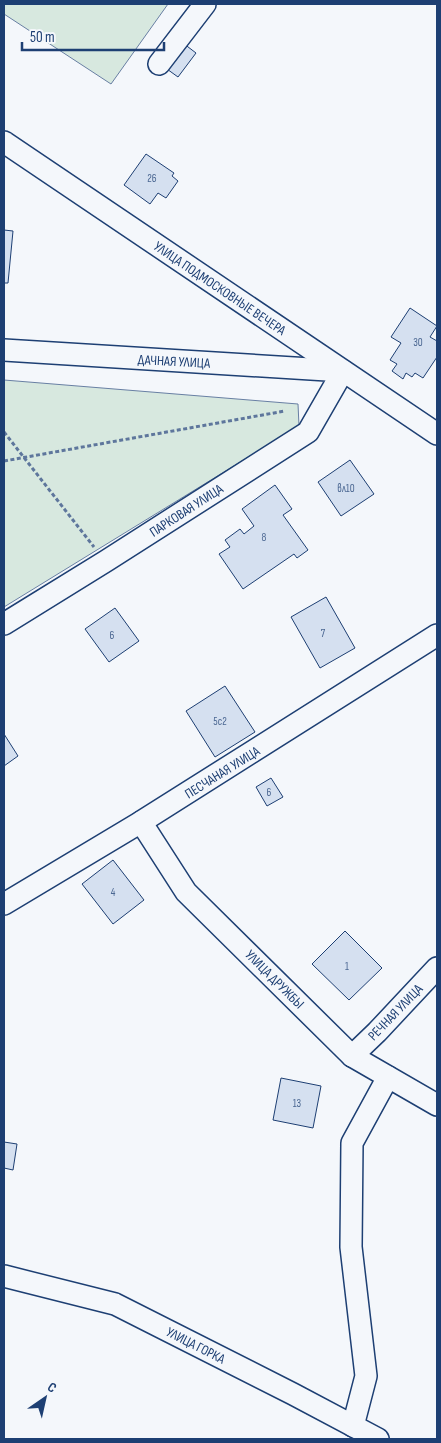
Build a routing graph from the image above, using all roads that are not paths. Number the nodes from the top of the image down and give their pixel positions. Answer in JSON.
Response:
{"nodes":[{"id":1,"x":205,"y":4,"type":"edge"},
{"id":2,"x":159,"y":64,"type":"dead end"},
{"id":3,"x":4,"y":142,"type":"edge"},
{"id":4,"x":4,"y":350,"type":"edge"},
{"id":5,"x":343,"y":371,"type":"junction"},
{"id":6,"x":437,"y":434,"type":"edge"},
{"id":7,"x":4,"y":624,"type":"edge"},
{"id":8,"x":437,"y":635,"type":"edge"},
{"id":9,"x":141,"y":822,"type":"junction"},
{"id":10,"x":4,"y":904,"type":"edge"},
{"id":11,"x":437,"y":968,"type":"edge"},
{"id":12,"x":352,"y":1056,"type":"junction"},
{"id":13,"x":388,"y":1077,"type":"junction"},
{"id":14,"x":437,"y":1105,"type":"edge"},
{"id":15,"x":4,"y":1276,"type":"edge"},
{"id":16,"x":352,"y":1426,"type":"junction"},
{"id":17,"x":378,"y":1439,"type":"edge"}],
"edges":[{"from":1,"to":2,"type":"street"},
{"from":3,"to":5,"type":"street","name":"УЛИЦА ПОДМОСКОВНЫЕ ВЕЧЕРА"},
{"from":4,"to":5,"type":"street","name":"ДАЧНАЯ УЛИЦА"},
{"from":5,"to":6,"type":"street","name":"УЛИЦА ПОДМОСКОВНЫЕ ВЕЧЕРА"},
{"from":5,"to":7,"type":"street","name":"ПАРКОВАЯ УЛИЦА"},
{"from":8,"to":9,"type":"street","name":"ПЕСЧАНАЯ УЛИЦА"},
{"from":9,"to":10,"type":"street","name":"ПЕСЧАНАЯ УЛИЦА"},
{"from":9,"to":12,"type":"street","name":"УЛИЦА ДРУЖБЫ"},
{"from":11,"to":12,"type":"street","name":"РЕЧНАЯ УЛИЦА"},
{"from":12,"to":13,"type":"street","name":"УЛИЦА ДРУЖБЫ"},
{"from":13,"to":14,"type":"street","name":"УЛИЦА ДРУЖБЫ"},
{"from":13,"to":16,"type":"street"},
{"from":15,"to":16,"type":"street","name":"УЛИЦА ГОРКА"},
{"from":16,"to":17,"type":"street","name":"УЛИЦА ГОРКА"}]}
